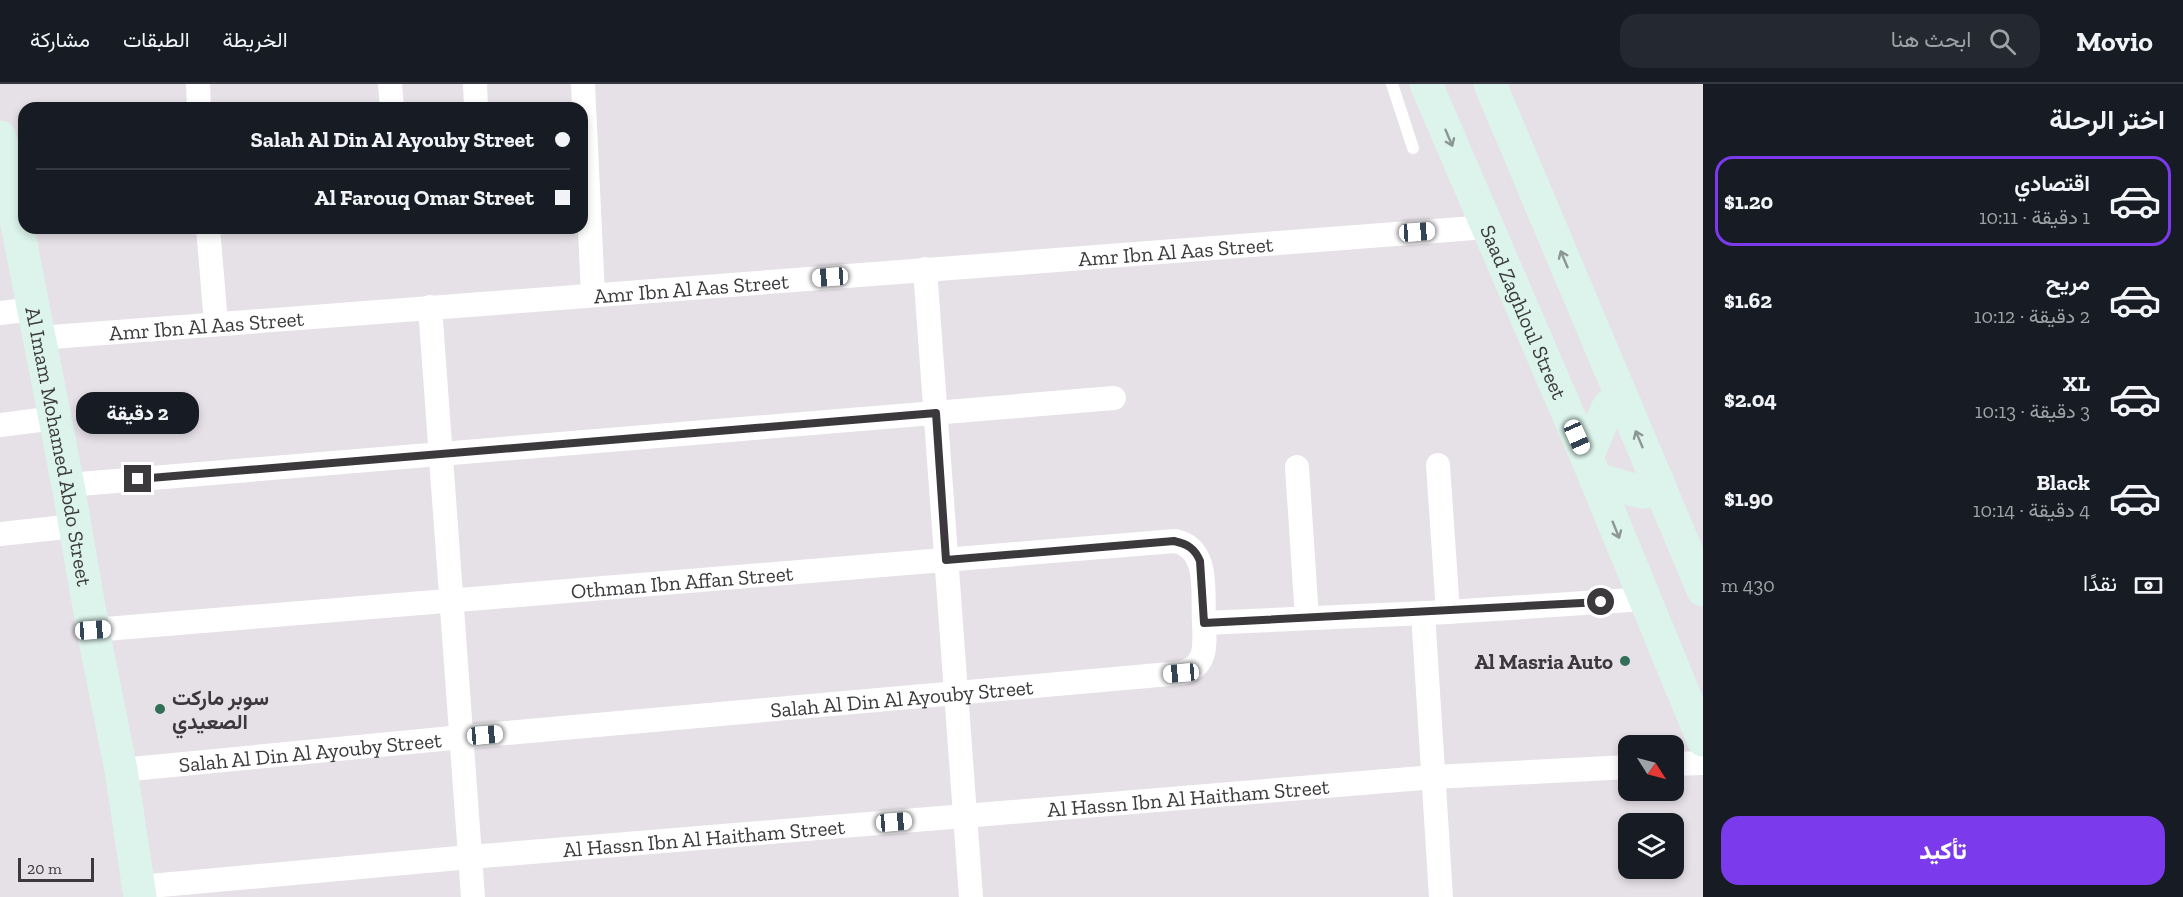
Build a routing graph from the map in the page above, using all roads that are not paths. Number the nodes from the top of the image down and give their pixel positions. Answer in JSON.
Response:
{"nodes":[{"id":1,"x":198,"y":84,"type":"edge"},
{"id":2,"x":390,"y":84,"type":"edge"},
{"id":3,"x":475,"y":84,"type":"edge"},
{"id":4,"x":583,"y":84,"type":"edge"},
{"id":5,"x":1392,"y":84,"type":"edge"},
{"id":6,"x":1426,"y":84,"type":"edge"},
{"id":7,"x":1490,"y":84,"type":"edge"},
{"id":8,"x":200,"y":102,"type":"edge"},
{"id":9,"x":392,"y":102,"type":"edge"},
{"id":10,"x":476,"y":102,"type":"edge"},
{"id":11,"x":583,"y":102,"type":"edge"},
{"id":12,"x":0,"y":137,"type":"edge"},
{"id":13,"x":1413,"y":148,"type":"dead end"},
{"id":14,"x":18,"y":203,"type":"edge"},
{"id":15,"x":588,"y":225,"type":"edge"},
{"id":16,"x":1487,"y":227,"type":"junction"},
{"id":17,"x":209,"y":234,"type":"edge"},
{"id":18,"x":10,"y":242,"type":"edge"},
{"id":19,"x":926,"y":269,"type":"junction"},
{"id":20,"x":593,"y":294,"type":"junction"},
{"id":21,"x":430,"y":307,"type":"junction"},
{"id":22,"x":0,"y":313,"type":"edge"},
{"id":23,"x":37,"y":323,"type":"junction"},
{"id":24,"x":216,"y":323,"type":"junction"},
{"id":25,"x":1114,"y":398,"type":"dead end"},
{"id":26,"x":1626,"y":406,"type":"junction"},
{"id":27,"x":936,"y":413,"type":"junction"},
{"id":28,"x":55,"y":418,"type":"junction"},
{"id":29,"x":0,"y":425,"type":"edge"},
{"id":30,"x":441,"y":454,"type":"junction"},
{"id":31,"x":1438,"y":465,"type":"dead end"},
{"id":32,"x":1297,"y":466,"type":"dead end"},
{"id":33,"x":1591,"y":469,"type":"junction"},
{"id":34,"x":1658,"y":482,"type":"junction"},
{"id":35,"x":68,"y":485,"type":"junction"},
{"id":36,"x":75,"y":526,"type":"junction"},
{"id":37,"x":0,"y":534,"type":"edge"},
{"id":38,"x":946,"y":560,"type":"junction"},
{"id":39,"x":1703,"y":590,"type":"edge"},
{"id":40,"x":1645,"y":599,"type":"junction"},
{"id":41,"x":452,"y":602,"type":"junction"},
{"id":42,"x":1448,"y":612,"type":"junction"},
{"id":43,"x":1423,"y":613,"type":"junction"},
{"id":44,"x":1307,"y":618,"type":"junction"},
{"id":45,"x":1204,"y":623,"type":"junction"},
{"id":46,"x":93,"y":630,"type":"junction"},
{"id":47,"x":956,"y":693,"type":"junction"},
{"id":48,"x":462,"y":737,"type":"junction"},
{"id":49,"x":1703,"y":740,"type":"edge"},
{"id":50,"x":1703,"y":763,"type":"edge"},
{"id":51,"x":1684,"y":764,"type":"edge"},
{"id":52,"x":1618,"y":767,"type":"edge"},
{"id":53,"x":121,"y":770,"type":"junction"},
{"id":54,"x":1434,"y":777,"type":"junction"},
{"id":55,"x":965,"y":816,"type":"junction"},
{"id":56,"x":470,"y":857,"type":"junction"},
{"id":57,"x":140,"y":892,"type":"edge"},
{"id":58,"x":473,"y":897,"type":"edge"},
{"id":59,"x":971,"y":897,"type":"edge"},
{"id":60,"x":1441,"y":897,"type":"edge"}],
"edges":[{"from":1,"to":8,"type":"street"},
{"from":2,"to":9,"type":"street"},
{"from":3,"to":10,"type":"street"},
{"from":4,"to":11,"type":"street"},
{"from":5,"to":13,"type":"lane"},
{"from":6,"to":16,"type":"main road","name":"Saad Zaghloul Street","one_way":true},
{"from":26,"to":7,"type":"main road","one_way":true},
{"from":12,"to":14,"type":"main road","name":"Al Imam Mohamed Abdo Street"},
{"from":14,"to":18,"type":"main road","name":"Al Imam Mohamed Abdo Street"},
{"from":15,"to":20,"type":"street"},
{"from":16,"to":19,"type":"street","name":"Amr Ibn Al Aas Street"},
{"from":16,"to":33,"type":"main road","name":"Saad Zaghloul Street"},
{"from":17,"to":24,"type":"street"},
{"from":18,"to":23,"type":"main road","name":"Al Imam Mohamed Abdo Street"},
{"from":19,"to":20,"type":"street","name":"Amr Ibn Al Aas Street"},
{"from":19,"to":27,"type":"street"},
{"from":20,"to":21,"type":"street","name":"Amr Ibn Al Aas Street"},
{"from":21,"to":24,"type":"street","name":"Amr Ibn Al Aas Street"},
{"from":21,"to":30,"type":"street"},
{"from":22,"to":23,"type":"street","name":"Amr Ibn Al Aas Street"},
{"from":23,"to":24,"type":"street","name":"Amr Ibn Al Aas Street"},
{"from":23,"to":28,"type":"main road","name":"Al Imam Mohamed Abdo Street"},
{"from":25,"to":27,"type":"street"},
{"from":26,"to":33,"type":"main road"},
{"from":34,"to":26,"type":"main road","one_way":true},
{"from":27,"to":30,"type":"street"},
{"from":27,"to":38,"type":"street"},
{"from":28,"to":29,"type":"street"},
{"from":28,"to":35,"type":"main road","name":"Al Imam Mohamed Abdo Street"},
{"from":30,"to":35,"type":"street"},
{"from":30,"to":41,"type":"street"},
{"from":31,"to":42,"type":"street"},
{"from":32,"to":44,"type":"street"},
{"from":33,"to":34,"type":"main road"},
{"from":33,"to":40,"type":"main road","name":"Saad Zaghloul Street","one_way":true},
{"from":34,"to":39,"type":"main road"},
{"from":35,"to":36,"type":"main road","name":"Al Imam Mohamed Abdo Street"},
{"from":36,"to":37,"type":"street"},
{"from":36,"to":46,"type":"main road","name":"Al Imam Mohamed Abdo Street"},
{"from":38,"to":41,"type":"street","name":"Othman Ibn Affan Street"},
{"from":38,"to":45,"type":"street","name":"Othman Ibn Affan Street"},
{"from":38,"to":47,"type":"street"},
{"from":40,"to":42,"type":"street"},
{"from":40,"to":49,"type":"main road","name":"Saad Zaghloul Street"},
{"from":41,"to":46,"type":"street","name":"Othman Ibn Affan Street"},
{"from":41,"to":48,"type":"street"},
{"from":42,"to":43,"type":"street"},
{"from":43,"to":44,"type":"street"},
{"from":43,"to":54,"type":"street"},
{"from":44,"to":45,"type":"street"},
{"from":45,"to":47,"type":"street","name":"Salah Al Din Al Ayouby Street"},
{"from":46,"to":53,"type":"main road","name":"Al Imam Mohamed Abdo Street"},
{"from":47,"to":48,"type":"street","name":"Salah Al Din Al Ayouby Street"},
{"from":47,"to":55,"type":"street"},
{"from":48,"to":53,"type":"street","name":"Salah Al Din Al Ayouby Street"},
{"from":48,"to":56,"type":"street"},
{"from":50,"to":51,"type":"street"},
{"from":52,"to":54,"type":"street","name":"Al Hassn Ibn Al Haitham Street"},
{"from":53,"to":57,"type":"main road","name":"Al Imam Mohamed Abdo Street"},
{"from":54,"to":55,"type":"street","name":"Al Hassn Ibn Al Haitham Street"},
{"from":54,"to":60,"type":"street"},
{"from":55,"to":56,"type":"street","name":"Al Hassn Ibn Al Haitham Street"},
{"from":55,"to":59,"type":"street"},
{"from":56,"to":57,"type":"street","name":"Al Hassn Ibn Al Haitham Street"},
{"from":56,"to":58,"type":"street"}]}
